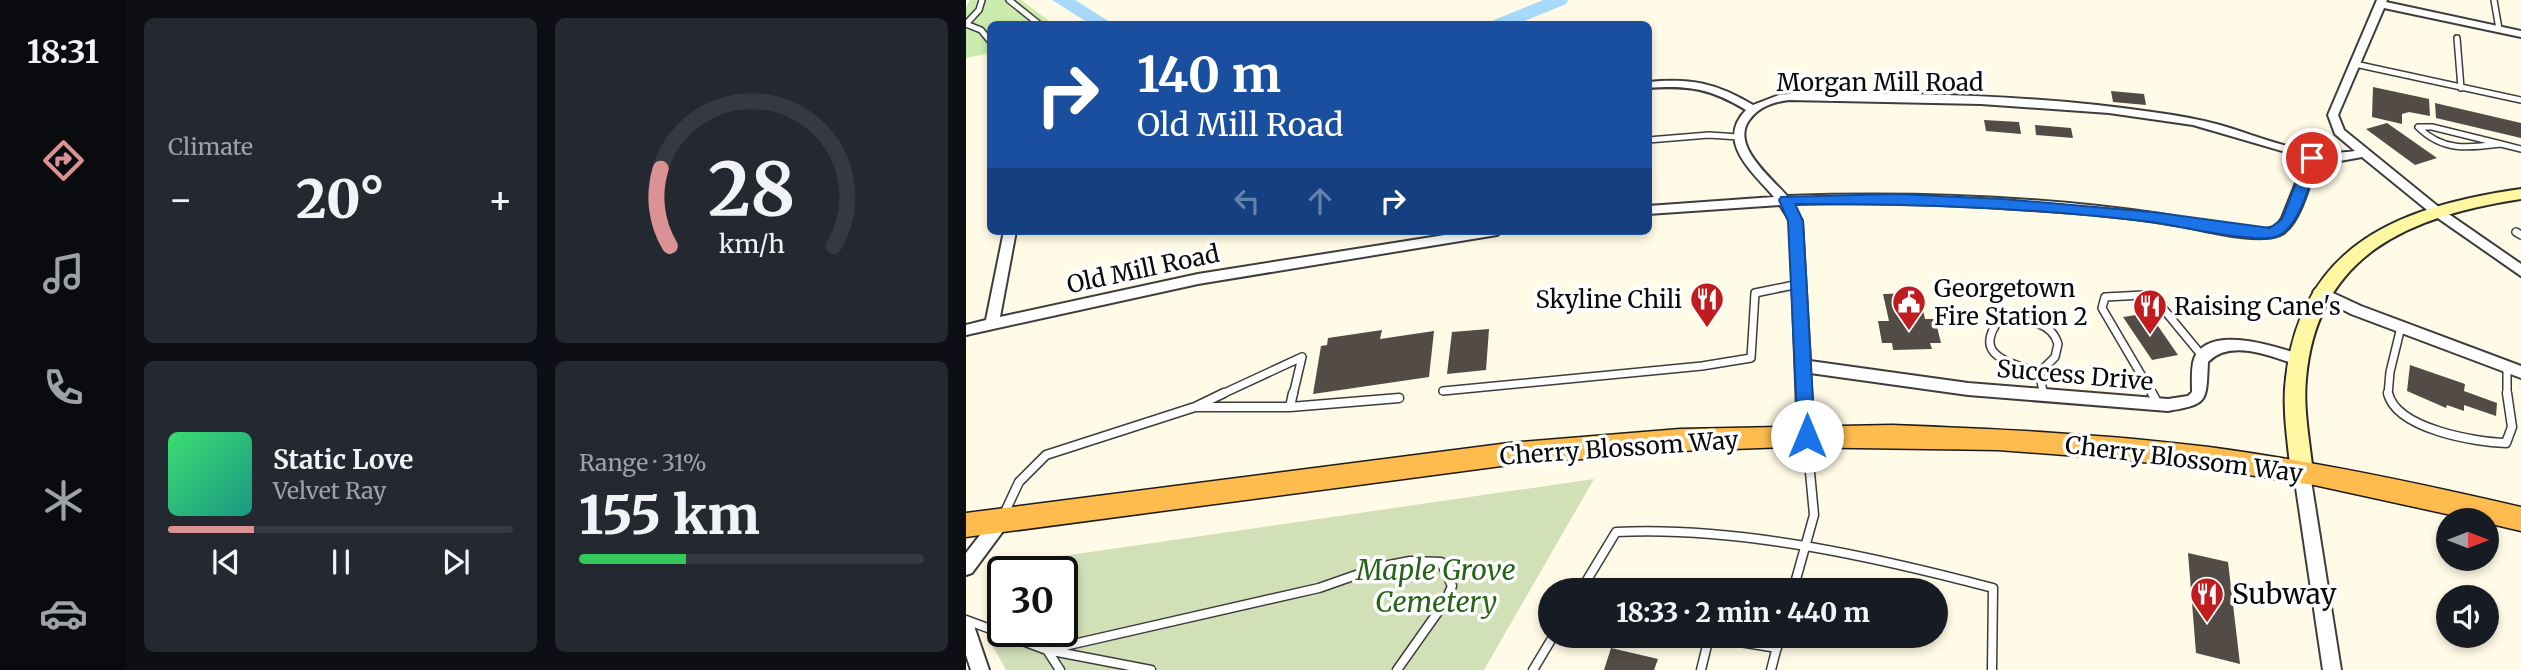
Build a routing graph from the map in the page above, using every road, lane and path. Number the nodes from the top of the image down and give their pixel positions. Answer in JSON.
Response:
{"nodes":[{"id":1,"x":982,"y":0,"type":"edge"},
{"id":2,"x":1009,"y":0,"type":"edge"},
{"id":3,"x":2494,"y":0,"type":"edge"},
{"id":4,"x":2381,"y":2,"type":"edge"},
{"id":5,"x":1035,"y":21,"type":"edge"},
{"id":6,"x":966,"y":24,"type":"edge"},
{"id":7,"x":2499,"y":29,"type":"junction"},
{"id":8,"x":2521,"y":34,"type":"edge"},
{"id":9,"x":2457,"y":38,"type":"dead end"},
{"id":10,"x":987,"y":39,"type":"edge"},
{"id":11,"x":2355,"y":64,"type":"junction"},
{"id":12,"x":1652,"y":85,"type":"edge"},
{"id":13,"x":2461,"y":88,"type":"junction"},
{"id":14,"x":2521,"y":100,"type":"edge"},
{"id":15,"x":1753,"y":109,"type":"junction"},
{"id":16,"x":1739,"y":136,"type":"junction"},
{"id":17,"x":1652,"y":140,"type":"edge"},
{"id":18,"x":2503,"y":144,"type":"junction"},
{"id":19,"x":2521,"y":149,"type":"edge"},
{"id":20,"x":2362,"y":153,"type":"junction"},
{"id":21,"x":2312,"y":158,"type":"junction"},
{"id":22,"x":2521,"y":194,"type":"edge"},
{"id":23,"x":1786,"y":200,"type":"junction"},
{"id":24,"x":1652,"y":210,"type":"edge"},
{"id":25,"x":2436,"y":211,"type":"junction"},
{"id":26,"x":1009,"y":235,"type":"edge"},
{"id":27,"x":1472,"y":235,"type":"edge"},
{"id":28,"x":2521,"y":271,"type":"edge"},
{"id":29,"x":1799,"y":284,"type":"junction"},
{"id":30,"x":2320,"y":292,"type":"junction"},
{"id":31,"x":992,"y":325,"type":"junction"},
{"id":32,"x":2401,"y":327,"type":"junction"},
{"id":33,"x":966,"y":330,"type":"edge"},
{"id":34,"x":2203,"y":357,"type":"junction"},
{"id":35,"x":2300,"y":360,"type":"junction"},
{"id":36,"x":1804,"y":366,"type":"junction"},
{"id":37,"x":2514,"y":369,"type":"edge"},
{"id":38,"x":2039,"y":373,"type":"junction"},
{"id":39,"x":1443,"y":391,"type":"dead end"},
{"id":40,"x":2044,"y":395,"type":"junction"},
{"id":41,"x":1399,"y":398,"type":"dead end"},
{"id":42,"x":2158,"y":404,"type":"junction"},
{"id":43,"x":1195,"y":407,"type":"junction"},
{"id":44,"x":1290,"y":407,"type":"junction"},
{"id":45,"x":1807,"y":436,"type":"junction"},
{"id":46,"x":2302,"y":474,"type":"junction"},
{"id":47,"x":2521,"y":519,"type":"edge"},
{"id":48,"x":1000,"y":522,"type":"junction"},
{"id":49,"x":966,"y":524,"type":"edge"},
{"id":50,"x":1806,"y":545,"type":"junction"},
{"id":51,"x":966,"y":567,"type":"edge"},
{"id":52,"x":1588,"y":578,"type":"edge"},
{"id":53,"x":1796,"y":578,"type":"edge"},
{"id":54,"x":966,"y":621,"type":"edge"},
{"id":55,"x":966,"y":626,"type":"edge"},
{"id":56,"x":1546,"y":648,"type":"edge"},
{"id":57,"x":1706,"y":648,"type":"edge"},
{"id":58,"x":1777,"y":648,"type":"edge"},
{"id":59,"x":1047,"y":650,"type":"junction"},
{"id":60,"x":980,"y":670,"type":"edge"},
{"id":61,"x":1060,"y":670,"type":"edge"},
{"id":62,"x":1151,"y":670,"type":"edge"},
{"id":63,"x":1397,"y":670,"type":"edge"},
{"id":64,"x":1533,"y":670,"type":"edge"},
{"id":65,"x":1701,"y":670,"type":"edge"},
{"id":66,"x":1771,"y":670,"type":"edge"},
{"id":67,"x":1992,"y":670,"type":"edge"},
{"id":68,"x":2332,"y":670,"type":"edge"}],
"edges":[{"from":1,"to":6,"type":"lane"},
{"from":2,"to":5,"type":"lane"},
{"from":3,"to":7,"type":"lane"},
{"from":4,"to":7,"type":"street"},
{"from":4,"to":11,"type":"street"},
{"from":6,"to":10,"type":"lane"},
{"from":7,"to":8,"type":"street"},
{"from":9,"to":13,"type":"lane"},
{"from":11,"to":13,"type":"lane"},
{"from":11,"to":20,"type":"street"},
{"from":12,"to":15,"type":"street"},
{"from":13,"to":14,"type":"lane"},
{"from":15,"to":16,"type":"street","name":"Morgan Mill Road"},
{"from":15,"to":21,"type":"street","name":"Morgan Mill Road"},
{"from":16,"to":17,"type":"lane"},
{"from":16,"to":23,"type":"street"},
{"from":18,"to":18,"type":"lane"},
{"from":18,"to":19,"type":"lane"},
{"from":20,"to":21,"type":"street","name":"Morgan Mill Road"},
{"from":20,"to":25,"type":"street"},
{"from":21,"to":23,"type":"street"},
{"from":22,"to":25,"type":"main road"},
{"from":23,"to":24,"type":"street"},
{"from":23,"to":29,"type":"street"},
{"from":25,"to":28,"type":"street"},
{"from":25,"to":30,"type":"main road"},
{"from":26,"to":31,"type":"street"},
{"from":27,"to":31,"type":"street","name":"Old Mill Road"},
{"from":29,"to":36,"type":"street"},
{"from":29,"to":39,"type":"lane"},
{"from":30,"to":32,"type":"street"},
{"from":30,"to":35,"type":"main road"},
{"from":31,"to":33,"type":"street","name":"Old Mill Road"},
{"from":32,"to":37,"type":"street"},
{"from":32,"to":37,"type":"lane"},
{"from":34,"to":35,"type":"street"},
{"from":34,"to":42,"type":"street","name":"Success Drive"},
{"from":34,"to":42,"type":"lane"},
{"from":35,"to":46,"type":"main road"},
{"from":36,"to":40,"type":"street","name":"Success Drive"},
{"from":36,"to":45,"type":"street"},
{"from":38,"to":38,"type":"lane"},
{"from":38,"to":40,"type":"lane"},
{"from":40,"to":42,"type":"street","name":"Success Drive"},
{"from":41,"to":44,"type":"lane"},
{"from":43,"to":44,"type":"lane"},
{"from":43,"to":44,"type":"lane"},
{"from":43,"to":48,"type":"lane"},
{"from":45,"to":46,"type":"highway","name":"Cherry Blossom Way"},
{"from":45,"to":48,"type":"highway","name":"Cherry Blossom Way"},
{"from":45,"to":50,"type":"lane"},
{"from":46,"to":47,"type":"highway","name":"Cherry Blossom Way"},
{"from":46,"to":68,"type":"street"},
{"from":48,"to":49,"type":"highway","name":"Cherry Blossom Way"},
{"from":48,"to":51,"type":"street"},
{"from":50,"to":52,"type":"lane"},
{"from":50,"to":53,"type":"lane"},
{"from":50,"to":67,"type":"lane"},
{"from":54,"to":59,"type":"lane"},
{"from":55,"to":60,"type":"street"},
{"from":56,"to":64,"type":"lane"},
{"from":57,"to":65,"type":"lane"},
{"from":58,"to":66,"type":"lane"},
{"from":59,"to":61,"type":"lane"},
{"from":59,"to":62,"type":"lane"},
{"from":59,"to":63,"type":"lane"}]}
